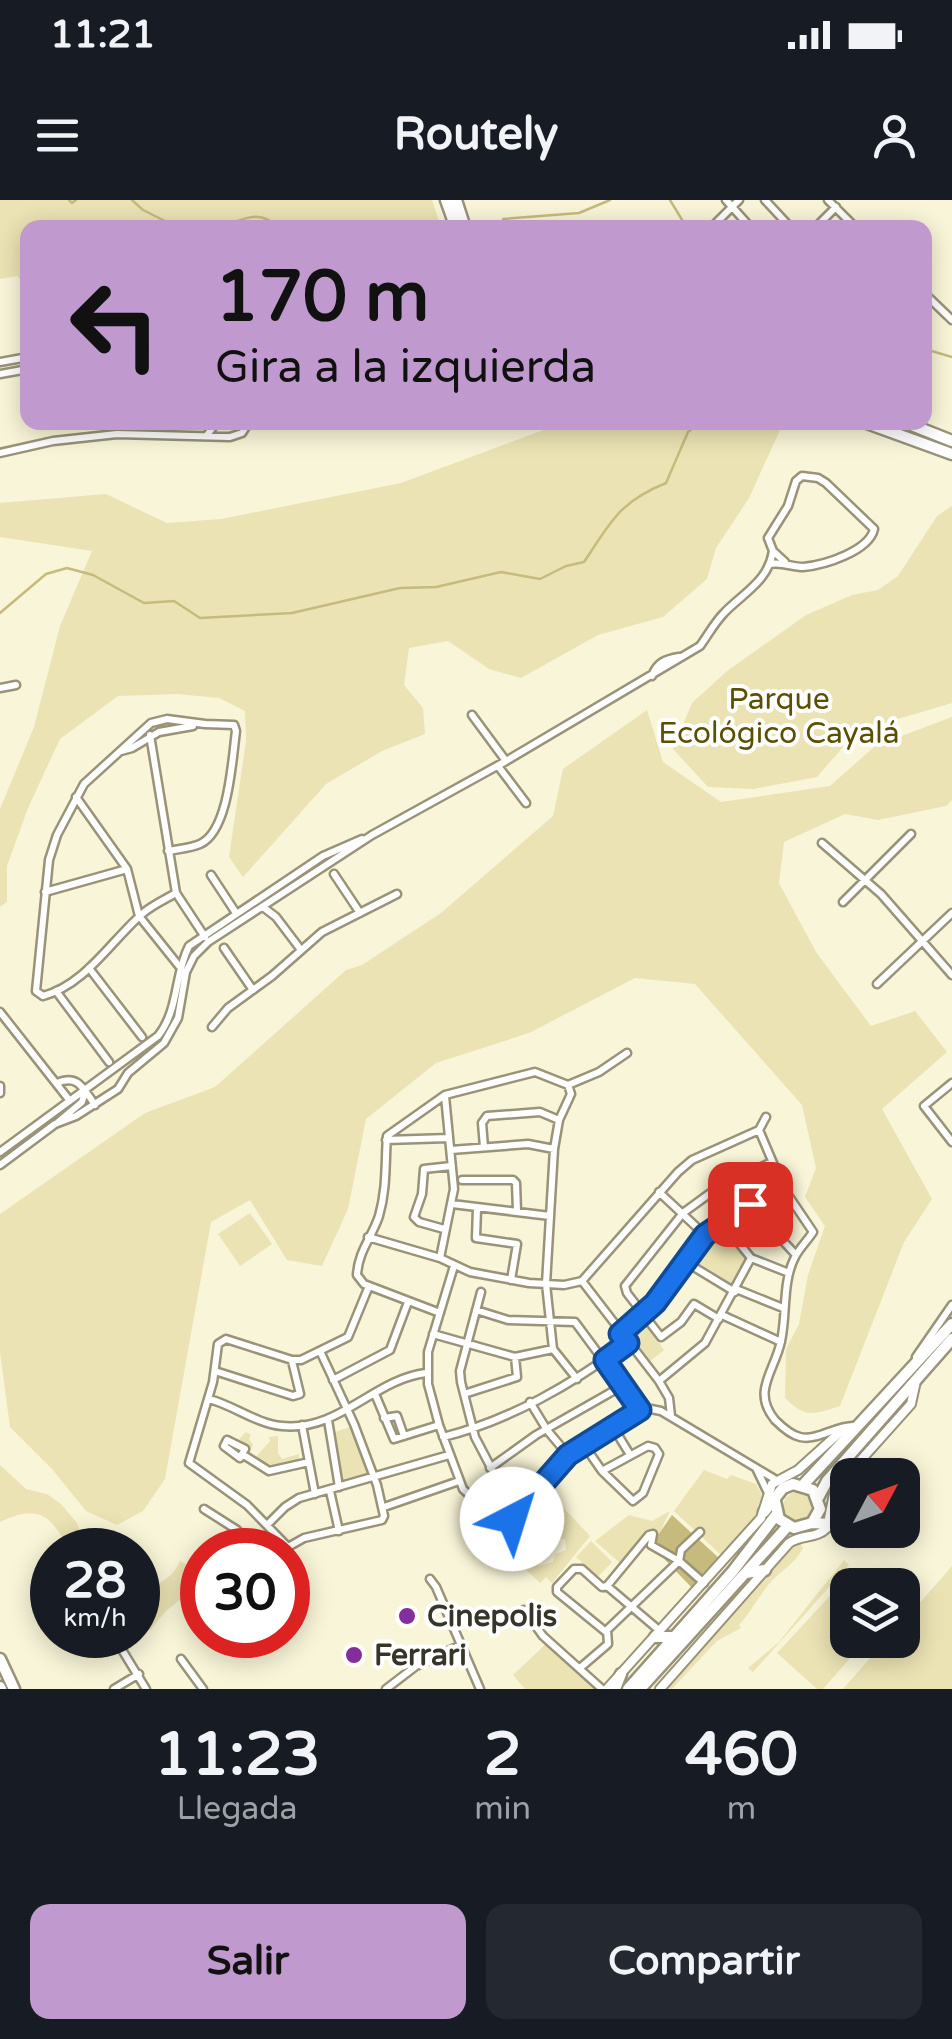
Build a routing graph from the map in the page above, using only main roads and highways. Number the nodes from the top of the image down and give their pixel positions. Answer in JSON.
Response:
{"nodes":[{"id":1,"x":886,"y":430,"type":"edge"},
{"id":2,"x":923,"y":430,"type":"edge"},
{"id":3,"x":952,"y":442,"type":"edge"},
{"id":4,"x":952,"y":454,"type":"edge"},
{"id":5,"x":952,"y":1324,"type":"edge"},
{"id":6,"x":952,"y":1339,"type":"edge"},
{"id":7,"x":804,"y":1484,"type":"junction"},
{"id":8,"x":818,"y":1498,"type":"junction"},
{"id":9,"x":770,"y":1513,"type":"junction"},
{"id":10,"x":812,"y":1524,"type":"junction"},
{"id":11,"x":830,"y":1524,"type":"road end"},
{"id":12,"x":788,"y":1526,"type":"junction"},
{"id":13,"x":734,"y":1550,"type":"road end"},
{"id":14,"x":765,"y":1570,"type":"road end"},
{"id":15,"x":739,"y":1572,"type":"junction"},
{"id":16,"x":658,"y":1634,"type":"road end"},
{"id":17,"x":678,"y":1640,"type":"junction"},
{"id":18,"x":0,"y":1659,"type":"edge"},
{"id":19,"x":683,"y":1662,"type":"road end"},
{"id":20,"x":621,"y":1674,"type":"road end"},
{"id":21,"x":14,"y":1689,"type":"edge"},
{"id":22,"x":614,"y":1689,"type":"edge"},
{"id":23,"x":628,"y":1689,"type":"edge"},
{"id":24,"x":640,"y":1689,"type":"edge"}],
"edges":[{"from":1,"to":4,"type":"main road"},
{"from":2,"to":3,"type":"main road"},
{"from":5,"to":7,"type":"main road"},
{"from":6,"to":8,"type":"main road"},
{"from":7,"to":8,"type":"main road"},
{"from":7,"to":9,"type":"main road"},
{"from":8,"to":10,"type":"main road"},
{"from":9,"to":12,"type":"main road"},
{"from":9,"to":15,"type":"main road"},
{"from":10,"to":11,"type":"main road"},
{"from":10,"to":12,"type":"main road"},
{"from":12,"to":15,"type":"main road"},
{"from":13,"to":15,"type":"main road"},
{"from":14,"to":15,"type":"main road"},
{"from":15,"to":17,"type":"main road"},
{"from":16,"to":17,"type":"main road"},
{"from":17,"to":19,"type":"main road"},
{"from":17,"to":23,"type":"main road"},
{"from":17,"to":24,"type":"main road"},
{"from":18,"to":21,"type":"main road"},
{"from":20,"to":22,"type":"main road"}]}
